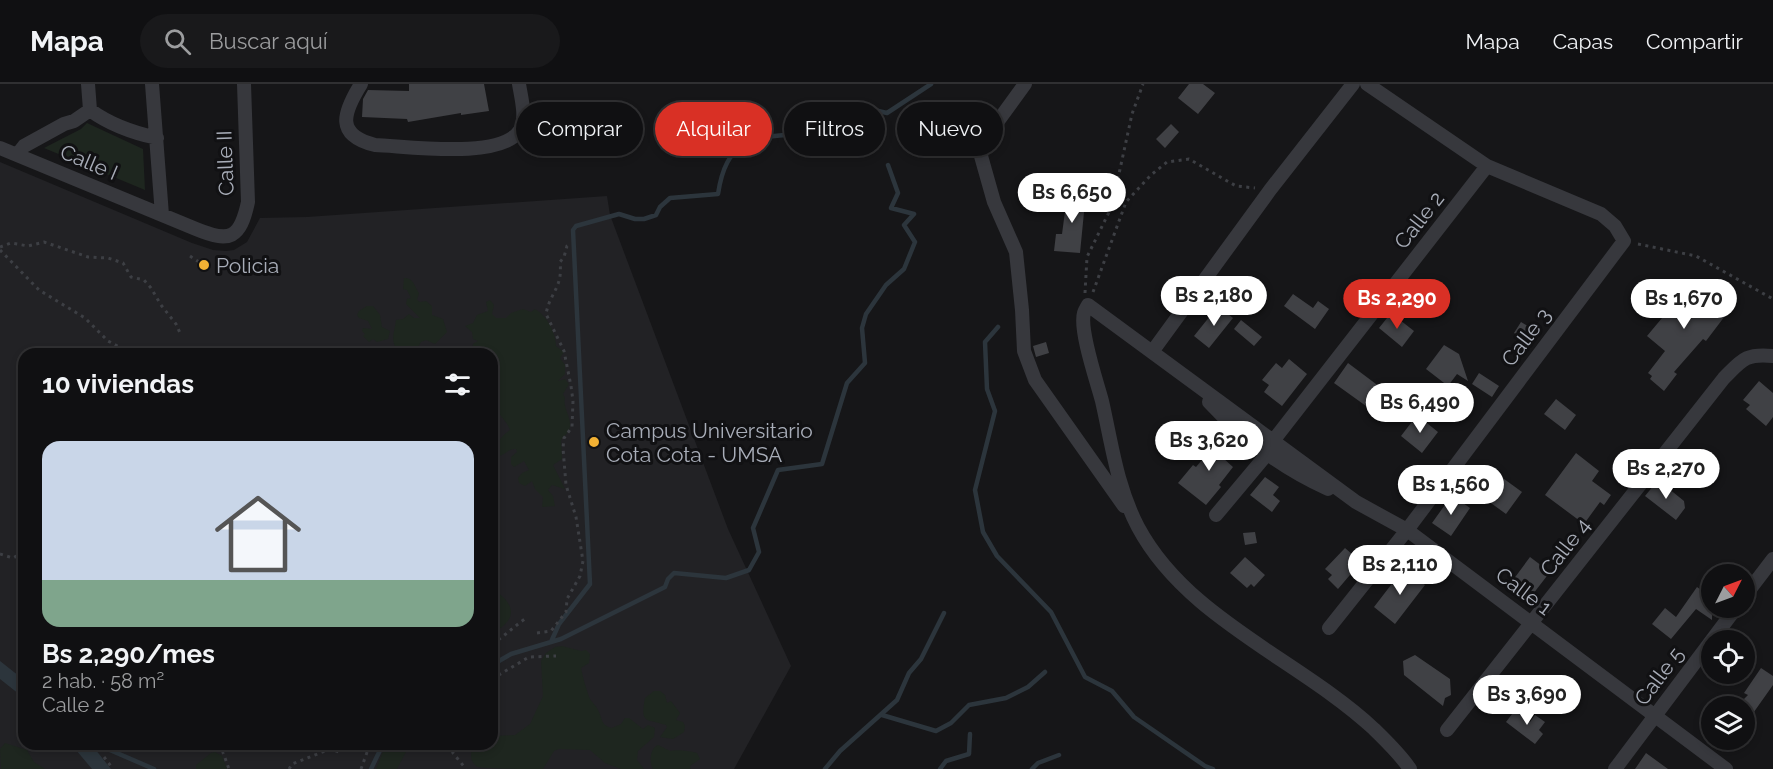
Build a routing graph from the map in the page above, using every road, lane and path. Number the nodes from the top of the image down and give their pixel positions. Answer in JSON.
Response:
{"nodes":[{"id":1,"x":88,"y":84,"type":"edge"},
{"id":2,"x":152,"y":84,"type":"edge"},
{"id":3,"x":244,"y":84,"type":"edge"},
{"id":4,"x":361,"y":84,"type":"edge"},
{"id":5,"x":519,"y":84,"type":"edge"},
{"id":6,"x":1025,"y":84,"type":"edge"},
{"id":7,"x":1143,"y":84,"type":"edge"},
{"id":8,"x":1353,"y":84,"type":"edge"},
{"id":9,"x":1367,"y":84,"type":"edge"},
{"id":10,"x":90,"y":110,"type":"junction"},
{"id":11,"x":158,"y":138,"type":"junction"},
{"id":12,"x":0,"y":148,"type":"edge"},
{"id":13,"x":17,"y":154,"type":"junction"},
{"id":14,"x":1487,"y":166,"type":"junction"},
{"id":15,"x":1270,"y":190,"type":"junction"},
{"id":16,"x":162,"y":215,"type":"junction"},
{"id":17,"x":196,"y":230,"type":"joint"},
{"id":18,"x":1624,"y":241,"type":"junction"},
{"id":19,"x":570,"y":244,"type":"dead end"},
{"id":20,"x":0,"y":248,"type":"edge"},
{"id":21,"x":190,"y":256,"type":"dead end"},
{"id":22,"x":199,"y":262,"type":"dead end"},
{"id":23,"x":1773,"y":299,"type":"edge"},
{"id":24,"x":1086,"y":309,"type":"junction"},
{"id":25,"x":180,"y":333,"type":"dead end"},
{"id":26,"x":121,"y":348,"type":"edge"},
{"id":27,"x":1152,"y":351,"type":"junction"},
{"id":28,"x":1773,"y":356,"type":"edge"},
{"id":29,"x":1271,"y":447,"type":"junction"},
{"id":30,"x":1216,"y":515,"type":"dead end"},
{"id":31,"x":1138,"y":527,"type":"junction"},
{"id":32,"x":1407,"y":530,"type":"junction"},
{"id":33,"x":0,"y":555,"type":"edge"},
{"id":34,"x":18,"y":555,"type":"edge"},
{"id":35,"x":1773,"y":559,"type":"edge"},
{"id":36,"x":1755,"y":583,"type":"edge"},
{"id":37,"x":1728,"y":618,"type":"edge"},
{"id":38,"x":525,"y":619,"type":"dead end"},
{"id":39,"x":1532,"y":623,"type":"junction"},
{"id":40,"x":1329,"y":628,"type":"dead end"},
{"id":41,"x":537,"y":633,"type":"dead end"},
{"id":42,"x":498,"y":641,"type":"edge"},
{"id":43,"x":556,"y":656,"type":"dead end"},
{"id":44,"x":498,"y":675,"type":"edge"},
{"id":45,"x":1654,"y":716,"type":"junction"},
{"id":46,"x":1447,"y":730,"type":"dead end"},
{"id":47,"x":219,"y":750,"type":"edge"},
{"id":48,"x":222,"y":750,"type":"edge"},
{"id":49,"x":327,"y":750,"type":"edge"},
{"id":50,"x":368,"y":750,"type":"edge"},
{"id":51,"x":452,"y":750,"type":"edge"},
{"id":52,"x":224,"y":753,"type":"junction"},
{"id":53,"x":104,"y":757,"type":"dead end"},
{"id":54,"x":113,"y":769,"type":"edge"},
{"id":55,"x":230,"y":769,"type":"edge"},
{"id":56,"x":289,"y":769,"type":"edge"},
{"id":57,"x":361,"y":769,"type":"edge"},
{"id":58,"x":466,"y":769,"type":"edge"},
{"id":59,"x":1410,"y":769,"type":"edge"},
{"id":60,"x":1615,"y":769,"type":"edge"},
{"id":61,"x":1726,"y":769,"type":"edge"}],
"edges":[{"from":1,"to":10,"type":"street"},
{"from":2,"to":11,"type":"street"},
{"from":3,"to":17,"type":"street","name":"Calle II"},
{"from":4,"to":5,"type":"street"},
{"from":6,"to":31,"type":"street"},
{"from":7,"to":24,"type":"path"},
{"from":8,"to":15,"type":"street"},
{"from":9,"to":14,"type":"street"},
{"from":10,"to":11,"type":"street"},
{"from":10,"to":13,"type":"street"},
{"from":11,"to":16,"type":"street"},
{"from":12,"to":13,"type":"street","name":"Calle I"},
{"from":13,"to":16,"type":"street","name":"Calle I"},
{"from":14,"to":18,"type":"street"},
{"from":14,"to":29,"type":"street","name":"Calle 2"},
{"from":15,"to":24,"type":"path"},
{"from":15,"to":27,"type":"street"},
{"from":16,"to":17,"type":"street","name":"Calle I"},
{"from":18,"to":23,"type":"path"},
{"from":18,"to":32,"type":"street","name":"Calle 3"},
{"from":19,"to":41,"type":"path"},
{"from":20,"to":25,"type":"path"},
{"from":20,"to":26,"type":"path"},
{"from":21,"to":22,"type":"path"},
{"from":24,"to":27,"type":"street"},
{"from":24,"to":31,"type":"street"},
{"from":27,"to":29,"type":"street","name":"Calle 1"},
{"from":28,"to":39,"type":"street","name":"Calle 4"},
{"from":29,"to":30,"type":"street","name":"Calle 2"},
{"from":29,"to":32,"type":"street","name":"Calle 1"},
{"from":31,"to":59,"type":"street"},
{"from":32,"to":39,"type":"street","name":"Calle 1"},
{"from":32,"to":40,"type":"street","name":"Calle 3"},
{"from":33,"to":34,"type":"path"},
{"from":35,"to":36,"type":"street"},
{"from":37,"to":45,"type":"street","name":"Calle 5"},
{"from":38,"to":42,"type":"path"},
{"from":39,"to":45,"type":"street","name":"Calle 1"},
{"from":39,"to":46,"type":"street","name":"Calle 4"},
{"from":43,"to":44,"type":"path"},
{"from":45,"to":60,"type":"street","name":"Calle 5"},
{"from":45,"to":61,"type":"street","name":"Calle 1"},
{"from":47,"to":52,"type":"path"},
{"from":48,"to":52,"type":"path"},
{"from":49,"to":56,"type":"path"},
{"from":50,"to":57,"type":"path"},
{"from":51,"to":58,"type":"path"},
{"from":52,"to":55,"type":"path"},
{"from":53,"to":54,"type":"path"}]}
